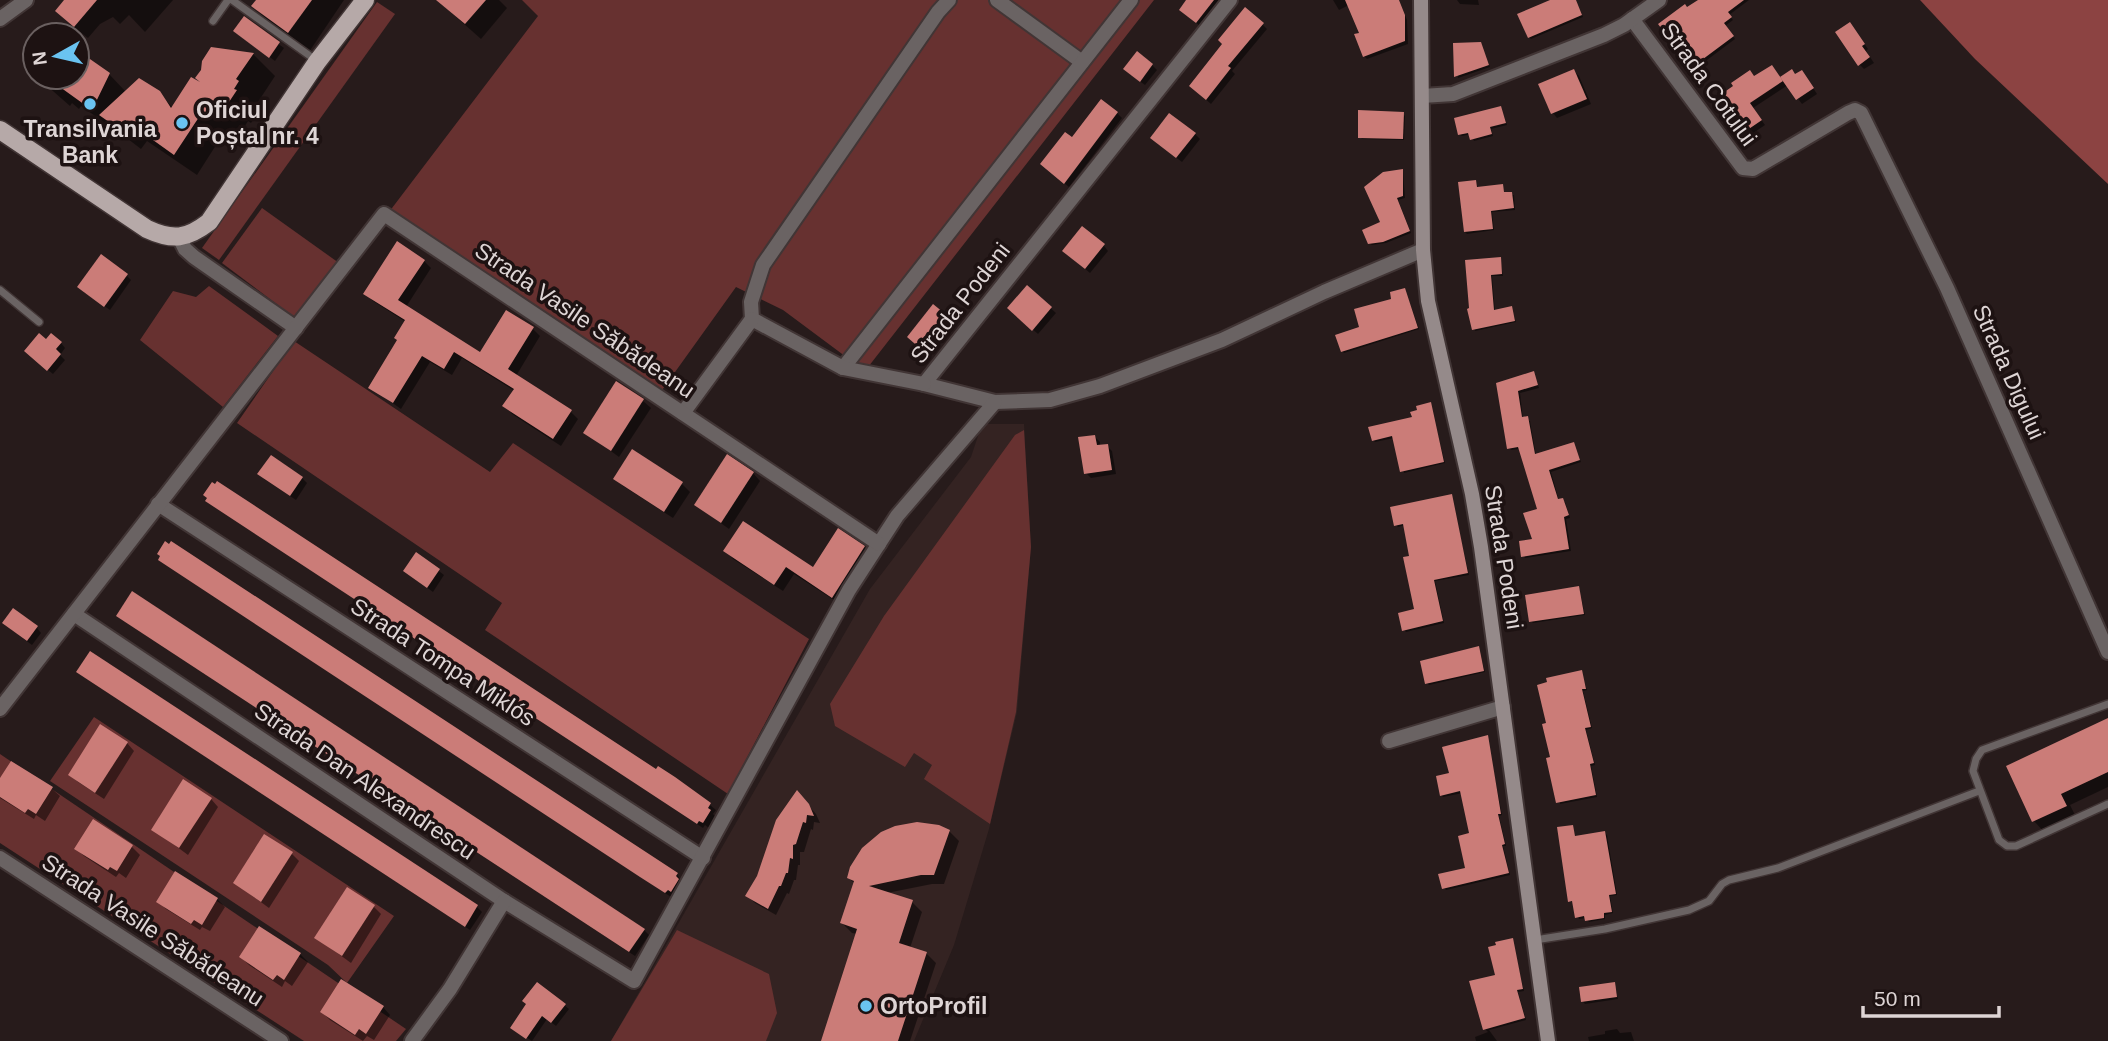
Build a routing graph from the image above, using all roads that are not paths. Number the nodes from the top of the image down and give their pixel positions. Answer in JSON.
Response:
{"nodes":[{"id":1,"x":26,"y":0,"type":"edge"},
{"id":2,"x":230,"y":0,"type":"edge"},
{"id":3,"x":365,"y":0,"type":"edge"},
{"id":4,"x":949,"y":0,"type":"edge"},
{"id":5,"x":997,"y":0,"type":"edge"},
{"id":6,"x":1131,"y":0,"type":"edge"},
{"id":7,"x":1230,"y":0,"type":"edge"},
{"id":8,"x":1421,"y":0,"type":"edge"},
{"id":9,"x":1659,"y":0,"type":"edge"},
{"id":10,"x":0,"y":19,"type":"edge"},
{"id":11,"x":1632,"y":19,"type":"junction"},
{"id":12,"x":213,"y":21,"type":"dead end"},
{"id":13,"x":317,"y":62,"type":"junction"},
{"id":14,"x":1082,"y":62,"type":"junction"},
{"id":15,"x":1422,"y":96,"type":"junction"},
{"id":16,"x":1861,"y":113,"type":"joint"},
{"id":17,"x":0,"y":130,"type":"edge"},
{"id":18,"x":179,"y":237,"type":"junction"},
{"id":19,"x":1423,"y":250,"type":"junction"},
{"id":20,"x":0,"y":290,"type":"edge"},
{"id":21,"x":752,"y":319,"type":"junction"},
{"id":22,"x":39,"y":322,"type":"dead end"},
{"id":23,"x":296,"y":328,"type":"junction"},
{"id":24,"x":843,"y":368,"type":"junction"},
{"id":25,"x":925,"y":384,"type":"junction"},
{"id":26,"x":995,"y":402,"type":"junction"},
{"id":27,"x":683,"y":413,"type":"junction"},
{"id":28,"x":158,"y":505,"type":"junction"},
{"id":29,"x":879,"y":544,"type":"junction"},
{"id":30,"x":74,"y":614,"type":"junction"},
{"id":31,"x":2108,"y":652,"type":"edge"},
{"id":32,"x":2108,"y":704,"type":"edge"},
{"id":33,"x":1503,"y":708,"type":"junction"},
{"id":34,"x":0,"y":709,"type":"edge"},
{"id":35,"x":1389,"y":741,"type":"dead end"},
{"id":36,"x":1979,"y":791,"type":"junction"},
{"id":37,"x":2108,"y":804,"type":"edge"},
{"id":38,"x":0,"y":858,"type":"edge"},
{"id":39,"x":703,"y":858,"type":"junction"},
{"id":40,"x":504,"y":901,"type":"junction"},
{"id":41,"x":1535,"y":940,"type":"junction"},
{"id":42,"x":281,"y":1041,"type":"edge"},
{"id":43,"x":412,"y":1041,"type":"edge"},
{"id":44,"x":1548,"y":1041,"type":"edge"}],
"edges":[{"from":1,"to":10,"type":"street"},
{"from":2,"to":12,"type":"lane"},
{"from":2,"to":13,"type":"lane"},
{"from":3,"to":13,"type":"main road"},
{"from":4,"to":21,"type":"street"},
{"from":5,"to":14,"type":"street"},
{"from":6,"to":14,"type":"street"},
{"from":7,"to":25,"type":"street","name":"Strada Podeni"},
{"from":8,"to":15,"type":"main road","name":"Strada Podeni"},
{"from":9,"to":11,"type":"street"},
{"from":11,"to":15,"type":"street"},
{"from":11,"to":16,"type":"street","name":"Strada Cotului"},
{"from":13,"to":18,"type":"main road"},
{"from":14,"to":24,"type":"street"},
{"from":15,"to":19,"type":"main road","name":"Strada Podeni"},
{"from":16,"to":31,"type":"street","name":"Strada Digului"},
{"from":17,"to":18,"type":"main road"},
{"from":18,"to":23,"type":"street"},
{"from":19,"to":26,"type":"street","name":"Strada Podeni"},
{"from":19,"to":33,"type":"main road","name":"Strada Podeni"},
{"from":20,"to":22,"type":"lane"},
{"from":21,"to":24,"type":"street"},
{"from":21,"to":27,"type":"street"},
{"from":23,"to":27,"type":"street","name":"Strada Vasile Săbădeanu"},
{"from":23,"to":28,"type":"street","name":"Strada Vasile Săbădeanu"},
{"from":24,"to":25,"type":"street"},
{"from":25,"to":26,"type":"street","name":"Strada Podeni"},
{"from":26,"to":29,"type":"street"},
{"from":27,"to":29,"type":"street","name":"Strada Vasile Săbădeanu"},
{"from":28,"to":30,"type":"street","name":"Strada Vasile Săbădeanu"},
{"from":28,"to":39,"type":"street","name":"Strada Tompa Miklós"},
{"from":29,"to":39,"type":"street"},
{"from":30,"to":34,"type":"street","name":"Strada Vasile Săbădeanu"},
{"from":30,"to":40,"type":"street","name":"Strada Dan Alexandrescu"},
{"from":32,"to":36,"type":"lane"},
{"from":33,"to":35,"type":"street"},
{"from":33,"to":41,"type":"main road","name":"Strada Podeni"},
{"from":36,"to":37,"type":"lane"},
{"from":36,"to":41,"type":"lane"},
{"from":38,"to":42,"type":"street","name":"Strada Vasile Săbădeanu"},
{"from":39,"to":40,"type":"street","name":"Strada Dan Alexandrescu"},
{"from":40,"to":43,"type":"street"},
{"from":41,"to":44,"type":"main road","name":"Strada Podeni"}]}
